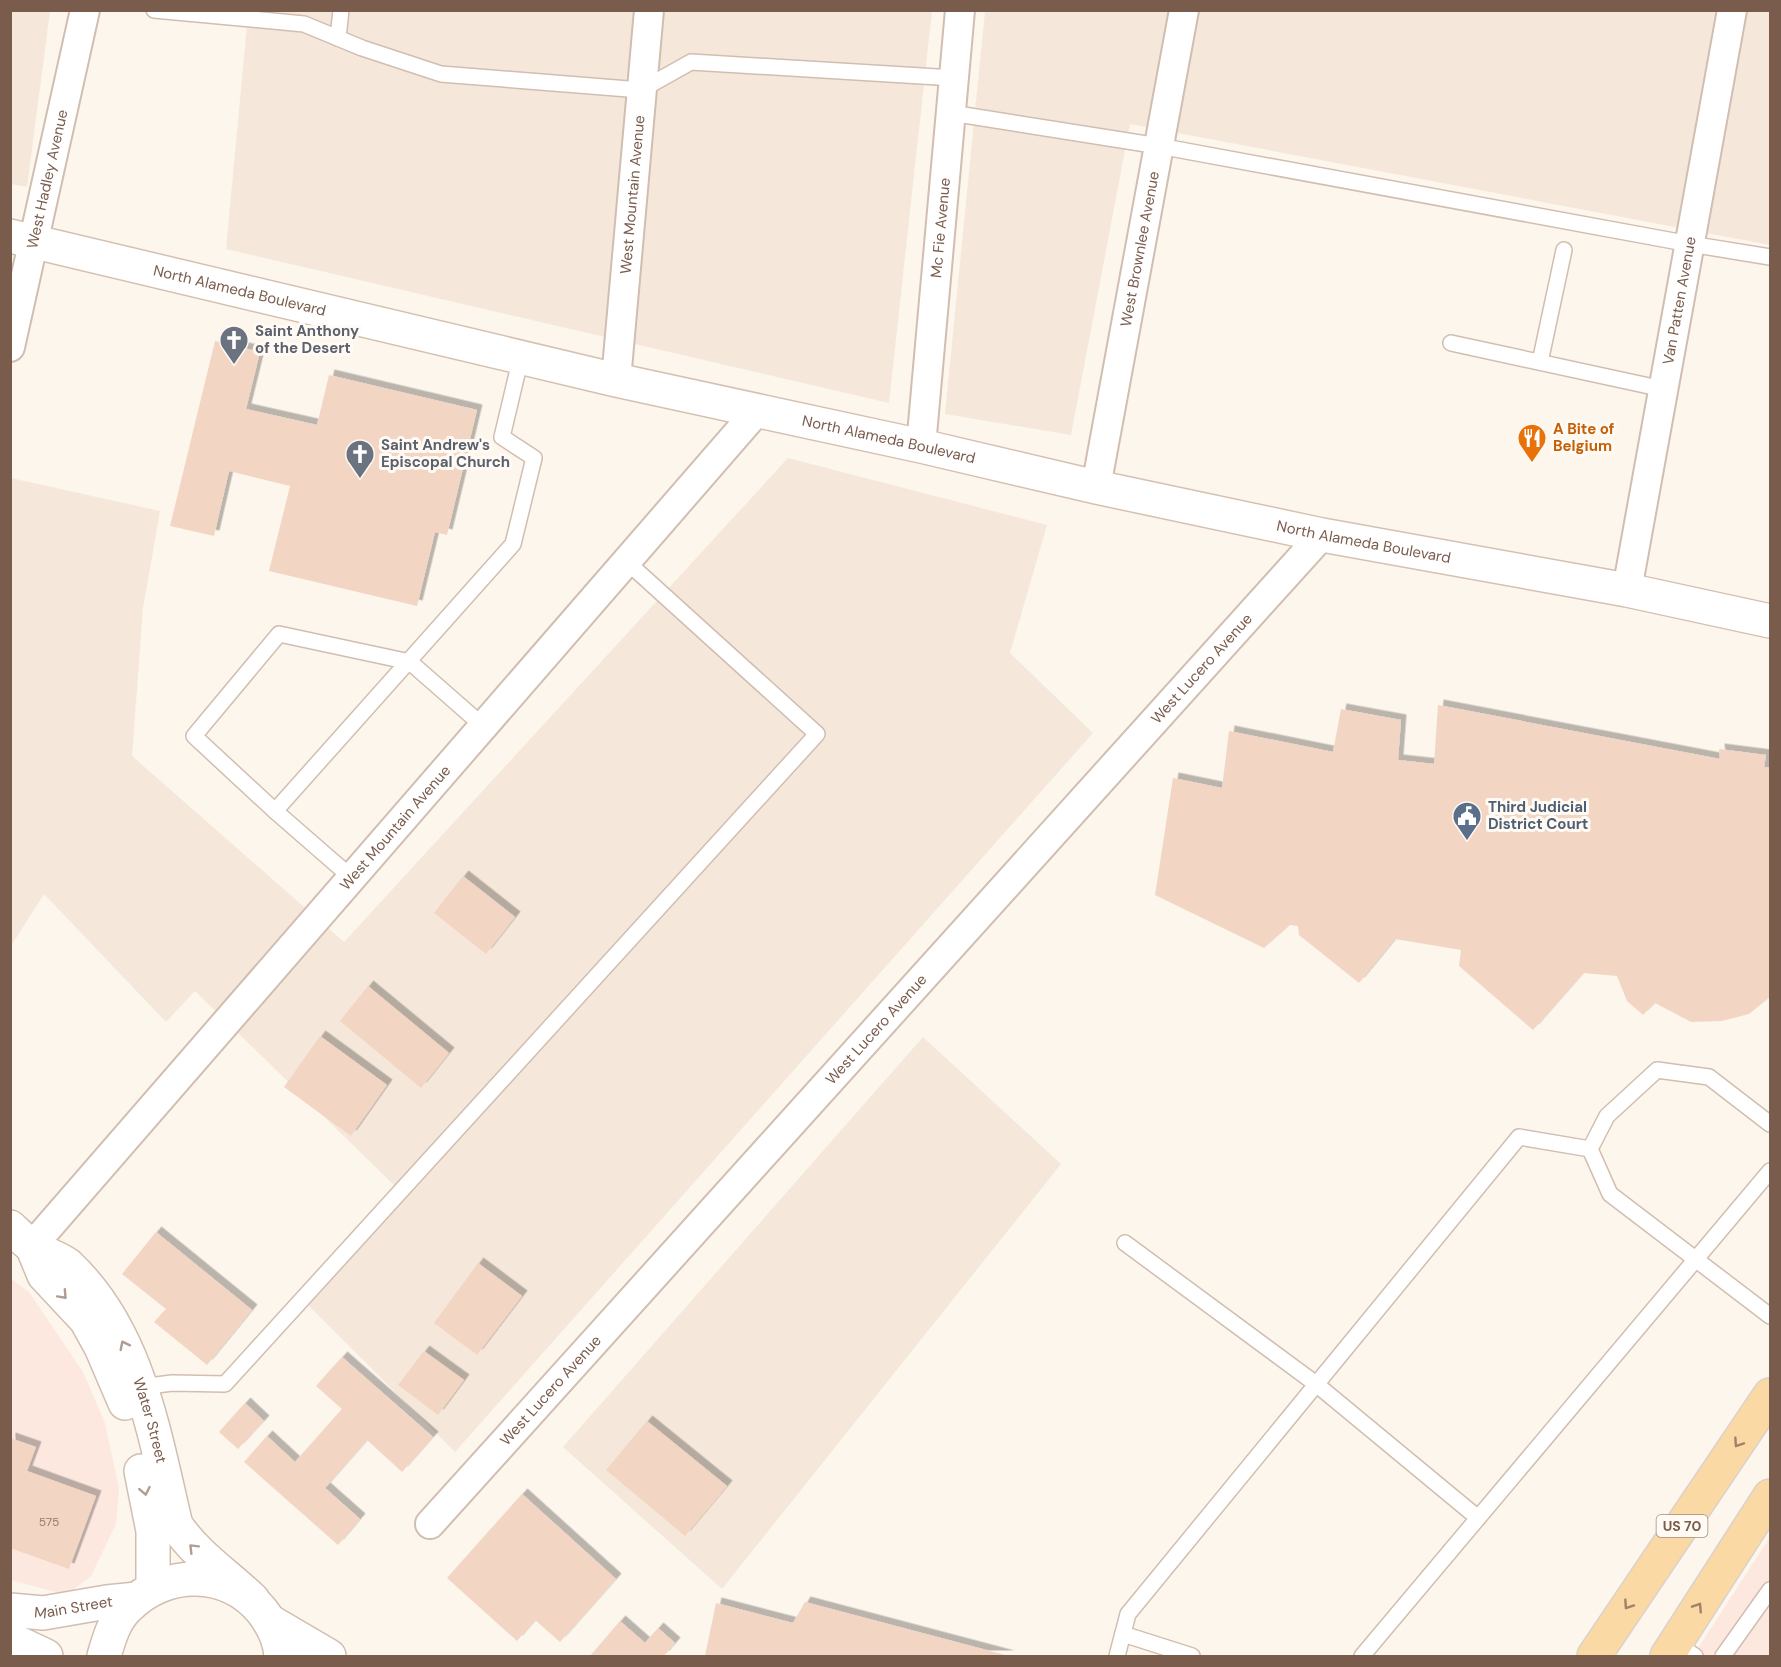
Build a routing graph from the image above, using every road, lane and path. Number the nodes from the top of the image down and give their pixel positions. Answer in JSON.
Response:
{"nodes":[{"id":1,"x":86,"y":10,"type":"edge"},
{"id":2,"x":154,"y":10,"type":"edge"},
{"id":3,"x":341,"y":10,"type":"edge"},
{"id":4,"x":649,"y":10,"type":"edge"},
{"id":5,"x":960,"y":10,"type":"edge"},
{"id":6,"x":1184,"y":10,"type":"edge"},
{"id":7,"x":1732,"y":10,"type":"edge"},
{"id":8,"x":338,"y":39,"type":"junction"},
{"id":9,"x":954,"y":78,"type":"junction"},
{"id":10,"x":641,"y":90,"type":"junction"},
{"id":11,"x":951,"y":113,"type":"junction"},
{"id":12,"x":1159,"y":146,"type":"junction"},
{"id":13,"x":22,"y":238,"type":"edge"},
{"id":14,"x":1690,"y":244,"type":"junction"},
{"id":15,"x":1564,"y":250,"type":"dead end"},
{"id":16,"x":1770,"y":257,"type":"edge"},
{"id":17,"x":1451,"y":344,"type":"dead end"},
{"id":18,"x":10,"y":347,"type":"edge"},
{"id":19,"x":521,"y":357,"type":"junction"},
{"id":20,"x":1540,"y":362,"type":"junction"},
{"id":21,"x":616,"y":380,"type":"junction"},
{"id":22,"x":1663,"y":389,"type":"junction"},
{"id":23,"x":757,"y":411,"type":"junction"},
{"id":24,"x":921,"y":446,"type":"junction"},
{"id":25,"x":1096,"y":487,"type":"junction"},
{"id":26,"x":1322,"y":535,"type":"junction"},
{"id":27,"x":626,"y":561,"type":"junction"},
{"id":28,"x":1627,"y":590,"type":"junction"},
{"id":29,"x":1770,"y":621,"type":"edge"},
{"id":30,"x":410,"y":662,"type":"junction"},
{"id":31,"x":483,"y":726,"type":"junction"},
{"id":32,"x":275,"y":811,"type":"junction"},
{"id":33,"x":352,"y":878,"type":"junction"},
{"id":34,"x":1770,"y":1124,"type":"edge"},
{"id":35,"x":1590,"y":1149,"type":"junction"},
{"id":36,"x":1770,"y":1171,"type":"edge"},
{"id":37,"x":21,"y":1237,"type":"edge"},
{"id":38,"x":1125,"y":1244,"type":"dead end"},
{"id":39,"x":1698,"y":1259,"type":"junction"},
{"id":40,"x":1770,"y":1316,"type":"edge"},
{"id":41,"x":1316,"y":1384,"type":"junction"},
{"id":42,"x":141,"y":1387,"type":"junction"},
{"id":43,"x":1770,"y":1395,"type":"edge"},
{"id":44,"x":1770,"y":1496,"type":"edge"},
{"id":45,"x":1478,"y":1518,"type":"junction"},
{"id":46,"x":430,"y":1524,"type":"dead end"},
{"id":47,"x":1770,"y":1590,"type":"edge"},
{"id":48,"x":144,"y":1594,"type":"junction"},
{"id":49,"x":10,"y":1610,"type":"edge"},
{"id":50,"x":262,"y":1611,"type":"junction"},
{"id":51,"x":1123,"y":1634,"type":"junction"},
{"id":52,"x":10,"y":1639,"type":"edge"},
{"id":53,"x":1679,"y":1652,"type":"edge"},
{"id":54,"x":46,"y":1656,"type":"edge"},
{"id":55,"x":104,"y":1656,"type":"edge"},
{"id":56,"x":281,"y":1656,"type":"edge"},
{"id":57,"x":329,"y":1656,"type":"edge"},
{"id":58,"x":1117,"y":1656,"type":"edge"},
{"id":59,"x":1192,"y":1656,"type":"edge"},
{"id":60,"x":1362,"y":1656,"type":"edge"},
{"id":61,"x":1593,"y":1656,"type":"edge"},
{"id":62,"x":1724,"y":1656,"type":"edge"}],
"edges":[{"from":1,"to":13,"type":"street","name":"West Hadley Avenue"},
{"from":2,"to":8,"type":"lane"},
{"from":3,"to":8,"type":"lane"},
{"from":4,"to":10,"type":"street","name":"West Mountain Avenue"},
{"from":5,"to":9,"type":"street","name":"Mc Fie Avenue"},
{"from":6,"to":12,"type":"street","name":"West Brownlee Avenue"},
{"from":7,"to":14,"type":"street","name":"Van Patten Avenue"},
{"from":8,"to":10,"type":"lane"},
{"from":9,"to":10,"type":"lane"},
{"from":9,"to":11,"type":"street","name":"Mc Fie Avenue"},
{"from":10,"to":21,"type":"street","name":"West Mountain Avenue"},
{"from":11,"to":12,"type":"lane"},
{"from":11,"to":24,"type":"street","name":"Mc Fie Avenue"},
{"from":12,"to":14,"type":"lane"},
{"from":12,"to":25,"type":"street","name":"West Brownlee Avenue"},
{"from":13,"to":18,"type":"street","name":"West Hadley Avenue"},
{"from":13,"to":19,"type":"main road","name":"North Alameda Boulevard"},
{"from":14,"to":16,"type":"lane"},
{"from":14,"to":22,"type":"street","name":"Van Patten Avenue"},
{"from":15,"to":20,"type":"lane"},
{"from":17,"to":20,"type":"lane"},
{"from":19,"to":21,"type":"main road","name":"North Alameda Boulevard"},
{"from":19,"to":30,"type":"lane"},
{"from":20,"to":22,"type":"lane"},
{"from":21,"to":23,"type":"main road","name":"North Alameda Boulevard"},
{"from":22,"to":28,"type":"street","name":"Van Patten Avenue"},
{"from":23,"to":24,"type":"main road","name":"North Alameda Boulevard"},
{"from":23,"to":27,"type":"street","name":"West Mountain Avenue"},
{"from":24,"to":25,"type":"main road","name":"North Alameda Boulevard"},
{"from":25,"to":26,"type":"main road","name":"North Alameda Boulevard"},
{"from":26,"to":28,"type":"main road","name":"North Alameda Boulevard"},
{"from":26,"to":46,"type":"street","name":"West Lucero Avenue"},
{"from":27,"to":31,"type":"street","name":"West Mountain Avenue"},
{"from":27,"to":42,"type":"lane"},
{"from":28,"to":29,"type":"main road","name":"North Alameda Boulevard"},
{"from":30,"to":31,"type":"lane"},
{"from":30,"to":32,"type":"lane"},
{"from":30,"to":32,"type":"lane"},
{"from":31,"to":33,"type":"street","name":"West Mountain Avenue"},
{"from":32,"to":33,"type":"lane"},
{"from":33,"to":37,"type":"street","name":"West Mountain Avenue"},
{"from":34,"to":35,"type":"lane"},
{"from":35,"to":39,"type":"lane"},
{"from":35,"to":41,"type":"lane"},
{"from":36,"to":39,"type":"lane"},
{"from":42,"to":37,"type":"main road","name":"Water Street","one_way":true},
{"from":37,"to":48,"type":"main road","name":"Water Street","one_way":true},
{"from":38,"to":41,"type":"lane"},
{"from":39,"to":40,"type":"lane"},
{"from":39,"to":45,"type":"lane"},
{"from":41,"to":45,"type":"lane"},
{"from":41,"to":51,"type":"lane"},
{"from":50,"to":42,"type":"main road","name":"Water Street","one_way":true},
{"from":43,"to":61,"type":"main road","number":"US 70","one_way":true},
{"from":53,"to":44,"type":"main road","one_way":true},
{"from":45,"to":60,"type":"lane"},
{"from":47,"to":62,"type":"lane"},
{"from":48,"to":49,"type":"main road","name":"Main Street"},
{"from":48,"to":50,"type":"main road","name":"Main Street"},
{"from":48,"to":55,"type":"main road"},
{"from":50,"to":56,"type":"main road"},
{"from":50,"to":57,"type":"main road"},
{"from":51,"to":58,"type":"lane"},
{"from":51,"to":59,"type":"lane"},
{"from":52,"to":54,"type":"main road"}]}
